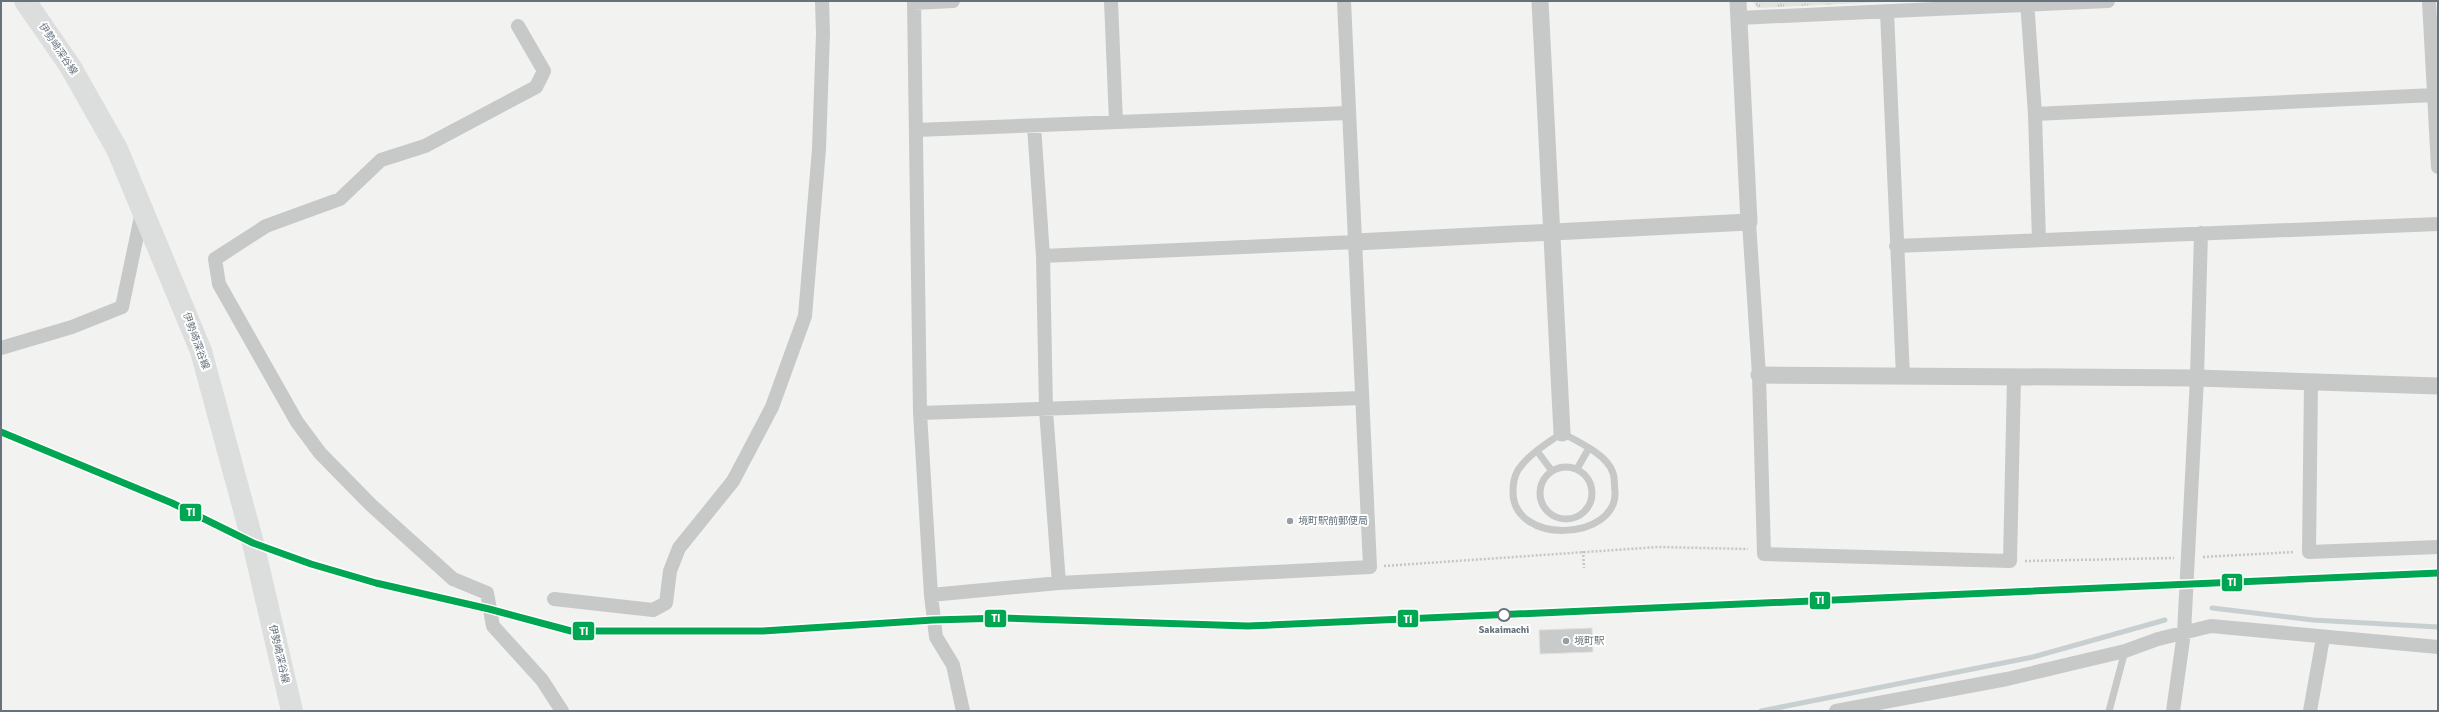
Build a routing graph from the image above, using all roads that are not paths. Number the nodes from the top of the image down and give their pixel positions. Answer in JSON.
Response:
{"nodes":[{"id":1,"x":25,"y":1,"type":"edge"},
{"id":2,"x":822,"y":1,"type":"edge"},
{"id":3,"x":953,"y":1,"type":"edge"},
{"id":4,"x":1111,"y":1,"type":"edge"},
{"id":5,"x":1344,"y":1,"type":"edge"},
{"id":6,"x":1540,"y":1,"type":"edge"},
{"id":7,"x":1738,"y":1,"type":"edge"},
{"id":8,"x":2108,"y":1,"type":"edge"},
{"id":9,"x":2429,"y":1,"type":"edge"},
{"id":10,"x":914,"y":2,"type":"edge"},
{"id":11,"x":2027,"y":3,"type":"edge"},
{"id":12,"x":1887,"y":12,"type":"junction"},
{"id":13,"x":1739,"y":18,"type":"junction"},
{"id":14,"x":518,"y":26,"type":"dead end"},
{"id":15,"x":2434,"y":95,"type":"junction"},
{"id":16,"x":1348,"y":113,"type":"junction"},
{"id":17,"x":2035,"y":114,"type":"junction"},
{"id":18,"x":1116,"y":122,"type":"junction"},
{"id":19,"x":1034,"y":126,"type":"junction"},
{"id":20,"x":916,"y":130,"type":"junction"},
{"id":21,"x":2438,"y":167,"type":"edge"},
{"id":22,"x":143,"y":209,"type":"junction"},
{"id":23,"x":1749,"y":222,"type":"junction"},
{"id":24,"x":2438,"y":224,"type":"edge"},
{"id":25,"x":1552,"y":232,"type":"junction"},
{"id":26,"x":2201,"y":233,"type":"junction"},
{"id":27,"x":2039,"y":240,"type":"junction"},
{"id":28,"x":1356,"y":242,"type":"junction"},
{"id":29,"x":1896,"y":246,"type":"junction"},
{"id":30,"x":1043,"y":256,"type":"junction"},
{"id":31,"x":1,"y":348,"type":"edge"},
{"id":32,"x":1759,"y":375,"type":"junction"},
{"id":33,"x":1903,"y":377,"type":"junction"},
{"id":34,"x":2014,"y":378,"type":"junction"},
{"id":35,"x":2197,"y":378,"type":"junction"},
{"id":36,"x":2310,"y":383,"type":"junction"},
{"id":37,"x":2438,"y":386,"type":"edge"},
{"id":38,"x":1362,"y":398,"type":"junction"},
{"id":39,"x":1046,"y":410,"type":"junction"},
{"id":40,"x":920,"y":413,"type":"junction"},
{"id":41,"x":1562,"y":432,"type":"junction"},
{"id":42,"x":1589,"y":448,"type":"junction"},
{"id":43,"x":1537,"y":451,"type":"junction"},
{"id":44,"x":1577,"y":469,"type":"junction"},
{"id":45,"x":1552,"y":471,"type":"junction"},
{"id":46,"x":1568,"y":518,"type":"junction"},
{"id":47,"x":1568,"y":530,"type":"junction"},
{"id":48,"x":2438,"y":547,"type":"edge"},
{"id":49,"x":1059,"y":583,"type":"junction"},
{"id":50,"x":930,"y":595,"type":"junction"},
{"id":51,"x":554,"y":599,"type":"dead end"},
{"id":52,"x":2184,"y":633,"type":"junction"},
{"id":53,"x":2323,"y":638,"type":"junction"},
{"id":54,"x":2438,"y":647,"type":"edge"},
{"id":55,"x":2125,"y":651,"type":"junction"},
{"id":56,"x":292,"y":711,"type":"edge"},
{"id":57,"x":562,"y":711,"type":"edge"},
{"id":58,"x":963,"y":711,"type":"edge"},
{"id":59,"x":1836,"y":711,"type":"edge"},
{"id":60,"x":2109,"y":711,"type":"edge"},
{"id":61,"x":2173,"y":711,"type":"edge"},
{"id":62,"x":2310,"y":711,"type":"edge"}],
"edges":[{"from":1,"to":22,"type":"main road","name":"伊勢崎深谷線"},
{"from":2,"to":51,"type":"street"},
{"from":3,"to":10,"type":"street"},
{"from":4,"to":18,"type":"street"},
{"from":5,"to":16,"type":"street"},
{"from":6,"to":25,"type":"street"},
{"from":7,"to":13,"type":"street"},
{"from":8,"to":11,"type":"street"},
{"from":9,"to":15,"type":"street"},
{"from":10,"to":20,"type":"street"},
{"from":11,"to":12,"type":"street"},
{"from":11,"to":17,"type":"street"},
{"from":12,"to":13,"type":"street"},
{"from":12,"to":29,"type":"street"},
{"from":13,"to":23,"type":"street"},
{"from":14,"to":57,"type":"street"},
{"from":15,"to":17,"type":"street"},
{"from":15,"to":21,"type":"street"},
{"from":16,"to":18,"type":"street"},
{"from":16,"to":28,"type":"street"},
{"from":17,"to":27,"type":"street"},
{"from":18,"to":19,"type":"street"},
{"from":19,"to":20,"type":"street"},
{"from":19,"to":30,"type":"street"},
{"from":20,"to":40,"type":"street"},
{"from":22,"to":31,"type":"street"},
{"from":22,"to":56,"type":"main road","name":"伊勢崎深谷線"},
{"from":23,"to":25,"type":"street"},
{"from":23,"to":32,"type":"street"},
{"from":24,"to":26,"type":"street"},
{"from":25,"to":28,"type":"street"},
{"from":25,"to":41,"type":"street"},
{"from":26,"to":27,"type":"street"},
{"from":26,"to":35,"type":"street"},
{"from":27,"to":29,"type":"street"},
{"from":28,"to":30,"type":"street"},
{"from":28,"to":38,"type":"street"},
{"from":29,"to":33,"type":"street"},
{"from":30,"to":39,"type":"street"},
{"from":32,"to":33,"type":"street"},
{"from":32,"to":34,"type":"street"},
{"from":33,"to":34,"type":"street"},
{"from":34,"to":35,"type":"street"},
{"from":35,"to":36,"type":"street"},
{"from":35,"to":52,"type":"street"},
{"from":36,"to":37,"type":"street"},
{"from":36,"to":48,"type":"street"},
{"from":38,"to":39,"type":"street"},
{"from":38,"to":49,"type":"street"},
{"from":39,"to":40,"type":"street"},
{"from":39,"to":49,"type":"street"},
{"from":40,"to":50,"type":"street"},
{"from":41,"to":42,"type":"lane"},
{"from":41,"to":43,"type":"lane"},
{"from":42,"to":44,"type":"lane"},
{"from":42,"to":47,"type":"lane"},
{"from":43,"to":45,"type":"lane"},
{"from":43,"to":47,"type":"lane"},
{"from":44,"to":45,"type":"lane"},
{"from":44,"to":46,"type":"lane"},
{"from":45,"to":46,"type":"lane"},
{"from":46,"to":47,"type":"lane"},
{"from":49,"to":50,"type":"street"},
{"from":50,"to":58,"type":"street"},
{"from":52,"to":53,"type":"street"},
{"from":52,"to":55,"type":"street"},
{"from":52,"to":61,"type":"street"},
{"from":53,"to":54,"type":"street"},
{"from":53,"to":62,"type":"street"},
{"from":55,"to":59,"type":"street"},
{"from":55,"to":60,"type":"lane"}]}
